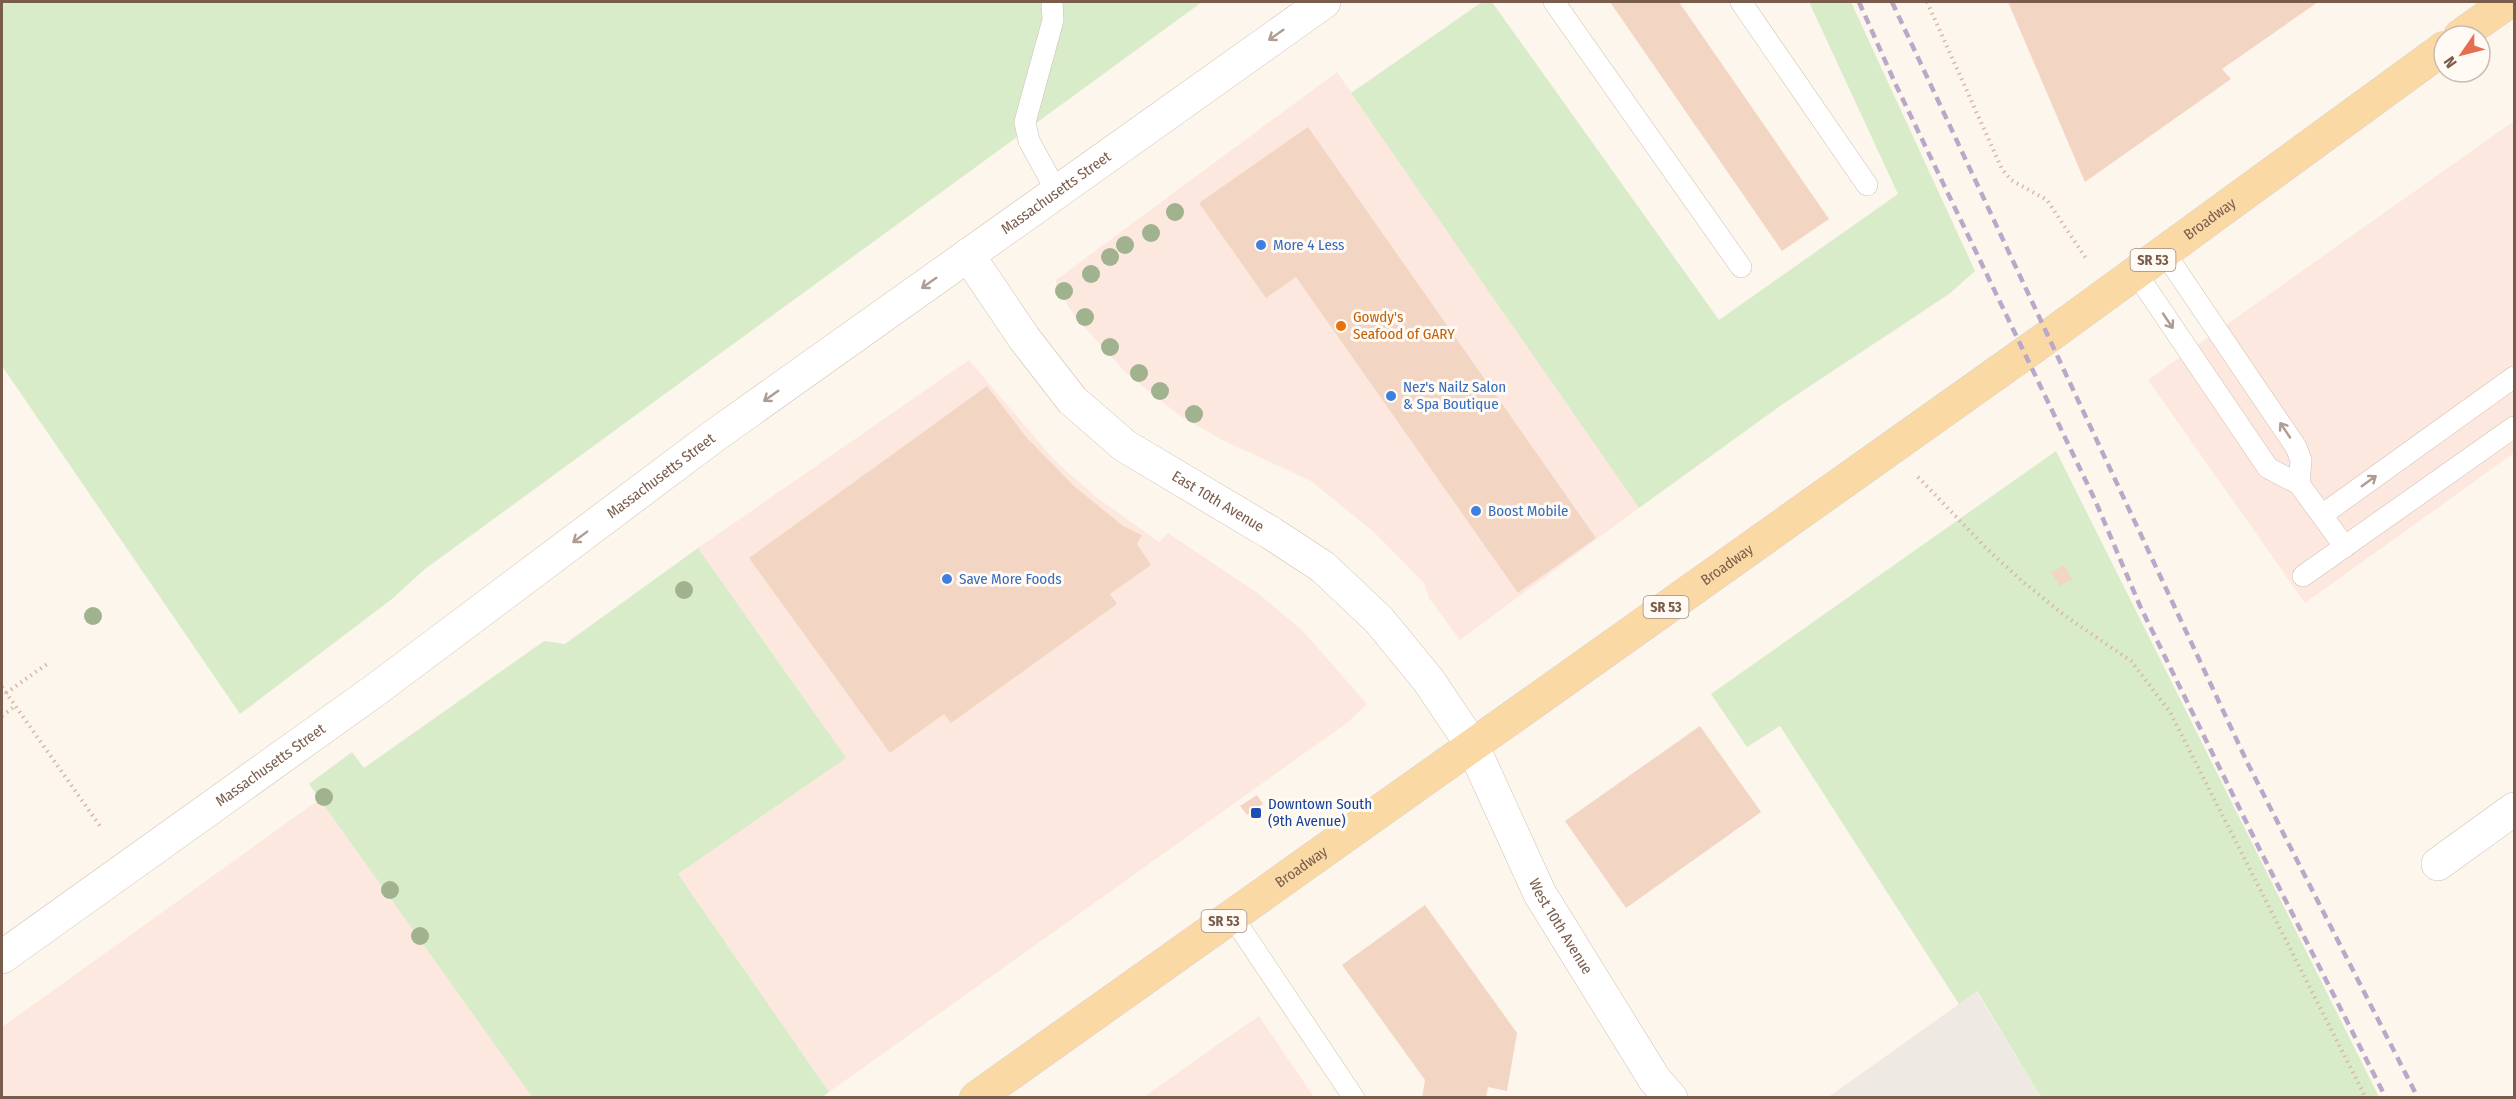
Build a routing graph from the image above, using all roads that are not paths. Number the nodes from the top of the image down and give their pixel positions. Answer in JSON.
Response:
{"nodes":[{"id":1,"x":1052,"y":2,"type":"edge"},
{"id":2,"x":1324,"y":2,"type":"edge"},
{"id":3,"x":1554,"y":2,"type":"edge"},
{"id":4,"x":1741,"y":2,"type":"edge"},
{"id":5,"x":2508,"y":2,"type":"edge"},
{"id":6,"x":2477,"y":24,"type":"edge"},
{"id":7,"x":2432,"y":57,"type":"edge"},
{"id":8,"x":1867,"y":185,"type":"dead end"},
{"id":9,"x":1056,"y":192,"type":"junction"},
{"id":10,"x":2164,"y":252,"type":"junction"},
{"id":11,"x":968,"y":255,"type":"junction"},
{"id":12,"x":1741,"y":267,"type":"dead end"},
{"id":13,"x":2136,"y":273,"type":"junction"},
{"id":14,"x":2514,"y":376,"type":"edge"},
{"id":15,"x":2514,"y":427,"type":"edge"},
{"id":16,"x":2299,"y":484,"type":"junction"},
{"id":17,"x":2322,"y":515,"type":"junction"},
{"id":18,"x":2345,"y":547,"type":"junction"},
{"id":19,"x":2303,"y":576,"type":"dead end"},
{"id":20,"x":1472,"y":745,"type":"junction"},
{"id":21,"x":2514,"y":809,"type":"edge"},
{"id":22,"x":2438,"y":864,"type":"dead end"},
{"id":23,"x":1232,"y":916,"type":"junction"},
{"id":24,"x":2,"y":957,"type":"edge"},
{"id":25,"x":976,"y":1098,"type":"edge"},
{"id":26,"x":1354,"y":1098,"type":"edge"},
{"id":27,"x":1671,"y":1098,"type":"edge"}],
"edges":[{"from":1,"to":9,"type":"lane"},
{"from":2,"to":9,"type":"street","name":"Massachusetts Street","one_way":true},
{"from":3,"to":12,"type":"lane"},
{"from":4,"to":8,"type":"lane"},
{"from":5,"to":6,"type":"main road"},
{"from":7,"to":10,"type":"main road","name":"Broadway","number":"SR 53"},
{"from":9,"to":11,"type":"street","name":"Massachusetts Street"},
{"from":10,"to":13,"type":"main road","name":"Broadway","number":"SR 53"},
{"from":16,"to":10,"type":"lane","one_way":true},
{"from":11,"to":20,"type":"street","name":"East 10th Avenue"},
{"from":11,"to":24,"type":"street","name":"Massachusetts Street","one_way":true},
{"from":13,"to":16,"type":"lane","one_way":true},
{"from":13,"to":20,"type":"main road","name":"Broadway","number":"SR 53"},
{"from":17,"to":14,"type":"lane","one_way":true},
{"from":15,"to":18,"type":"lane"},
{"from":16,"to":17,"type":"lane"},
{"from":17,"to":18,"type":"lane"},
{"from":18,"to":19,"type":"lane"},
{"from":20,"to":23,"type":"main road","name":"Broadway","number":"SR 53"},
{"from":20,"to":27,"type":"street","name":"West 10th Avenue"},
{"from":21,"to":22,"type":"street"},
{"from":23,"to":25,"type":"main road","name":"Broadway","number":"SR 53"},
{"from":23,"to":26,"type":"lane"}]}
